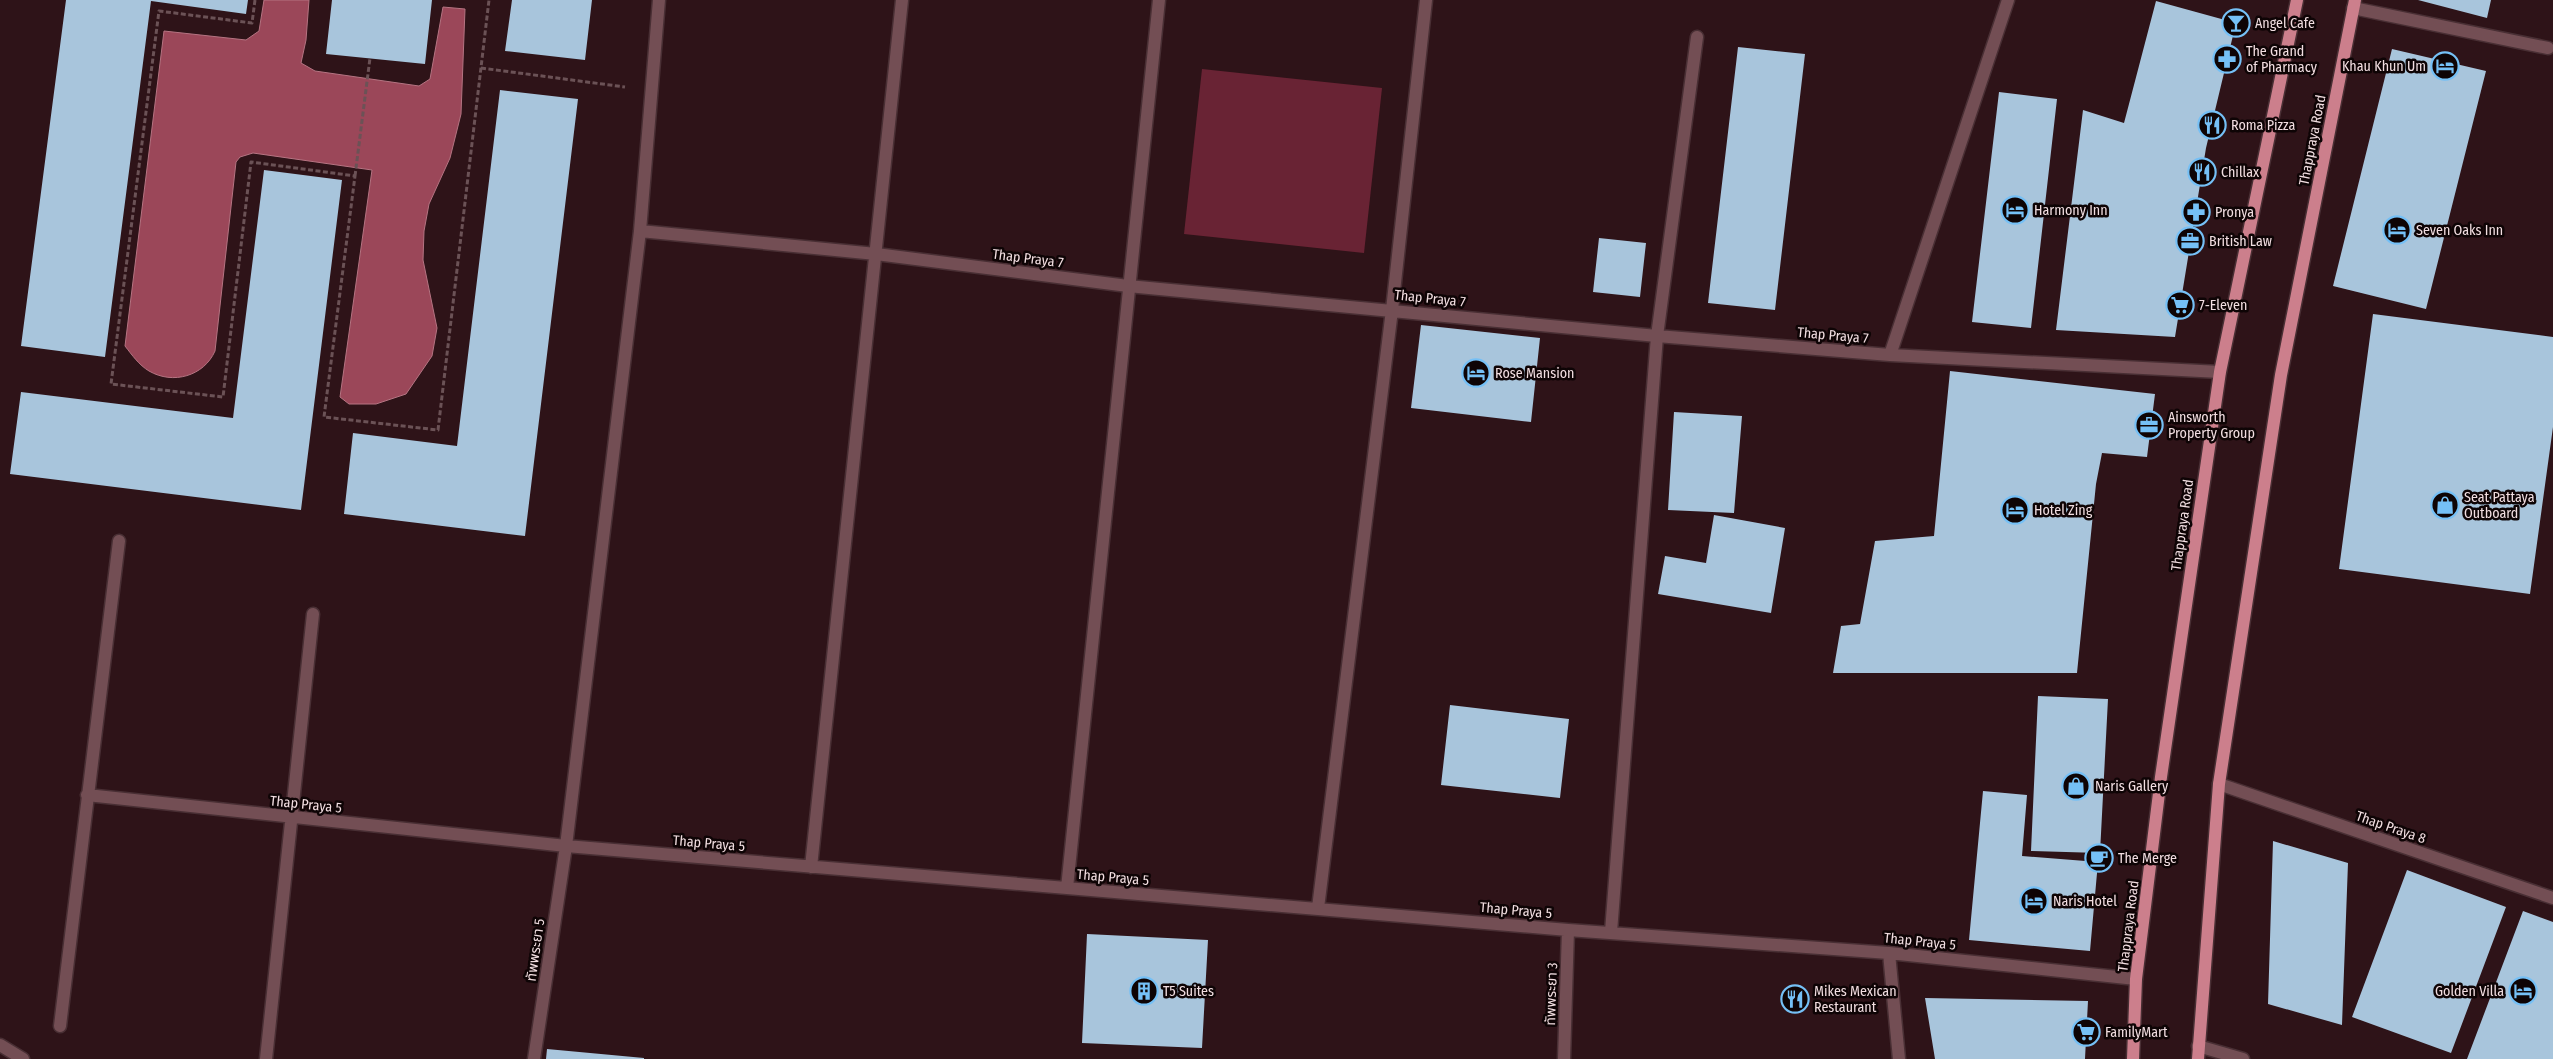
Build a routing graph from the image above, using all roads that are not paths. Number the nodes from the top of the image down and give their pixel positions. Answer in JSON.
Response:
{"nodes":[{"id":1,"x":659,"y":0,"type":"edge"},
{"id":2,"x":902,"y":0,"type":"edge"},
{"id":3,"x":1159,"y":0,"type":"edge"},
{"id":4,"x":1426,"y":0,"type":"edge"},
{"id":5,"x":2008,"y":0,"type":"edge"},
{"id":6,"x":2298,"y":0,"type":"edge"},
{"id":7,"x":2354,"y":4,"type":"edge"},
{"id":8,"x":1697,"y":37,"type":"dead end"},
{"id":9,"x":2548,"y":48,"type":"dead end"},
{"id":10,"x":640,"y":231,"type":"junction"},
{"id":11,"x":876,"y":254,"type":"junction"},
{"id":12,"x":1128,"y":286,"type":"junction"},
{"id":13,"x":1392,"y":310,"type":"junction"},
{"id":14,"x":1657,"y":336,"type":"junction"},
{"id":15,"x":1890,"y":355,"type":"junction"},
{"id":16,"x":2220,"y":372,"type":"junction"},
{"id":17,"x":119,"y":541,"type":"dead end"},
{"id":18,"x":313,"y":614,"type":"dead end"},
{"id":19,"x":2219,"y":784,"type":"junction"},
{"id":20,"x":87,"y":795,"type":"junction"},
{"id":21,"x":293,"y":818,"type":"junction"},
{"id":22,"x":566,"y":846,"type":"junction"},
{"id":23,"x":811,"y":866,"type":"junction"},
{"id":24,"x":1067,"y":888,"type":"junction"},
{"id":25,"x":2553,"y":898,"type":"edge"},
{"id":26,"x":1318,"y":908,"type":"junction"},
{"id":27,"x":1568,"y":930,"type":"junction"},
{"id":28,"x":1611,"y":932,"type":"junction"},
{"id":29,"x":1889,"y":953,"type":"junction"},
{"id":30,"x":2136,"y":979,"type":"junction"},
{"id":31,"x":60,"y":1026,"type":"dead end"},
{"id":32,"x":0,"y":1046,"type":"edge"},
{"id":33,"x":2198,"y":1053,"type":"edge"},
{"id":34,"x":23,"y":1059,"type":"edge"},
{"id":35,"x":266,"y":1059,"type":"edge"},
{"id":36,"x":534,"y":1059,"type":"edge"},
{"id":37,"x":1564,"y":1059,"type":"edge"},
{"id":38,"x":1900,"y":1059,"type":"edge"},
{"id":39,"x":2133,"y":1059,"type":"edge"},
{"id":40,"x":2243,"y":1059,"type":"edge"}],
"edges":[{"from":1,"to":10,"type":"street","name":"ทัพพระยา 5"},
{"from":2,"to":11,"type":"street"},
{"from":3,"to":12,"type":"street"},
{"from":4,"to":13,"type":"street"},
{"from":5,"to":15,"type":"street"},
{"from":6,"to":16,"type":"main road","name":"Thappraya Road"},
{"from":7,"to":9,"type":"street"},
{"from":7,"to":19,"type":"main road","name":"Thappraya Road"},
{"from":8,"to":14,"type":"street"},
{"from":10,"to":11,"type":"street","name":"Thap Praya 7"},
{"from":10,"to":22,"type":"street","name":"ทัพพระยา 5"},
{"from":11,"to":12,"type":"street","name":"Thap Praya 7"},
{"from":11,"to":23,"type":"street"},
{"from":12,"to":13,"type":"street","name":"Thap Praya 7"},
{"from":12,"to":24,"type":"street"},
{"from":13,"to":14,"type":"street","name":"Thap Praya 7"},
{"from":13,"to":26,"type":"street"},
{"from":14,"to":15,"type":"street","name":"Thap Praya 7"},
{"from":14,"to":28,"type":"street"},
{"from":15,"to":16,"type":"street","name":"Thap Praya 7"},
{"from":16,"to":30,"type":"main road","name":"Thappraya Road"},
{"from":17,"to":20,"type":"street"},
{"from":18,"to":21,"type":"street"},
{"from":19,"to":25,"type":"street","name":"Thap Praya 8"},
{"from":19,"to":33,"type":"main road","name":"Thappraya Road"},
{"from":20,"to":21,"type":"street","name":"Thap Praya 5"},
{"from":20,"to":31,"type":"street"},
{"from":21,"to":22,"type":"street","name":"Thap Praya 5"},
{"from":21,"to":35,"type":"street"},
{"from":22,"to":23,"type":"street","name":"Thap Praya 5"},
{"from":22,"to":36,"type":"street","name":"ทัพพระยา 5"},
{"from":23,"to":24,"type":"street","name":"Thap Praya 5"},
{"from":24,"to":26,"type":"street","name":"Thap Praya 5"},
{"from":26,"to":27,"type":"street","name":"Thap Praya 5"},
{"from":27,"to":28,"type":"street","name":"Thap Praya 5"},
{"from":27,"to":37,"type":"street","name":"ทัพพระยา 3"},
{"from":28,"to":29,"type":"street","name":"Thap Praya 5"},
{"from":29,"to":30,"type":"street","name":"Thap Praya 5"},
{"from":29,"to":38,"type":"street"},
{"from":30,"to":39,"type":"main road","name":"Thappraya Road"},
{"from":32,"to":34,"type":"street"},
{"from":33,"to":40,"type":"street"}]}
